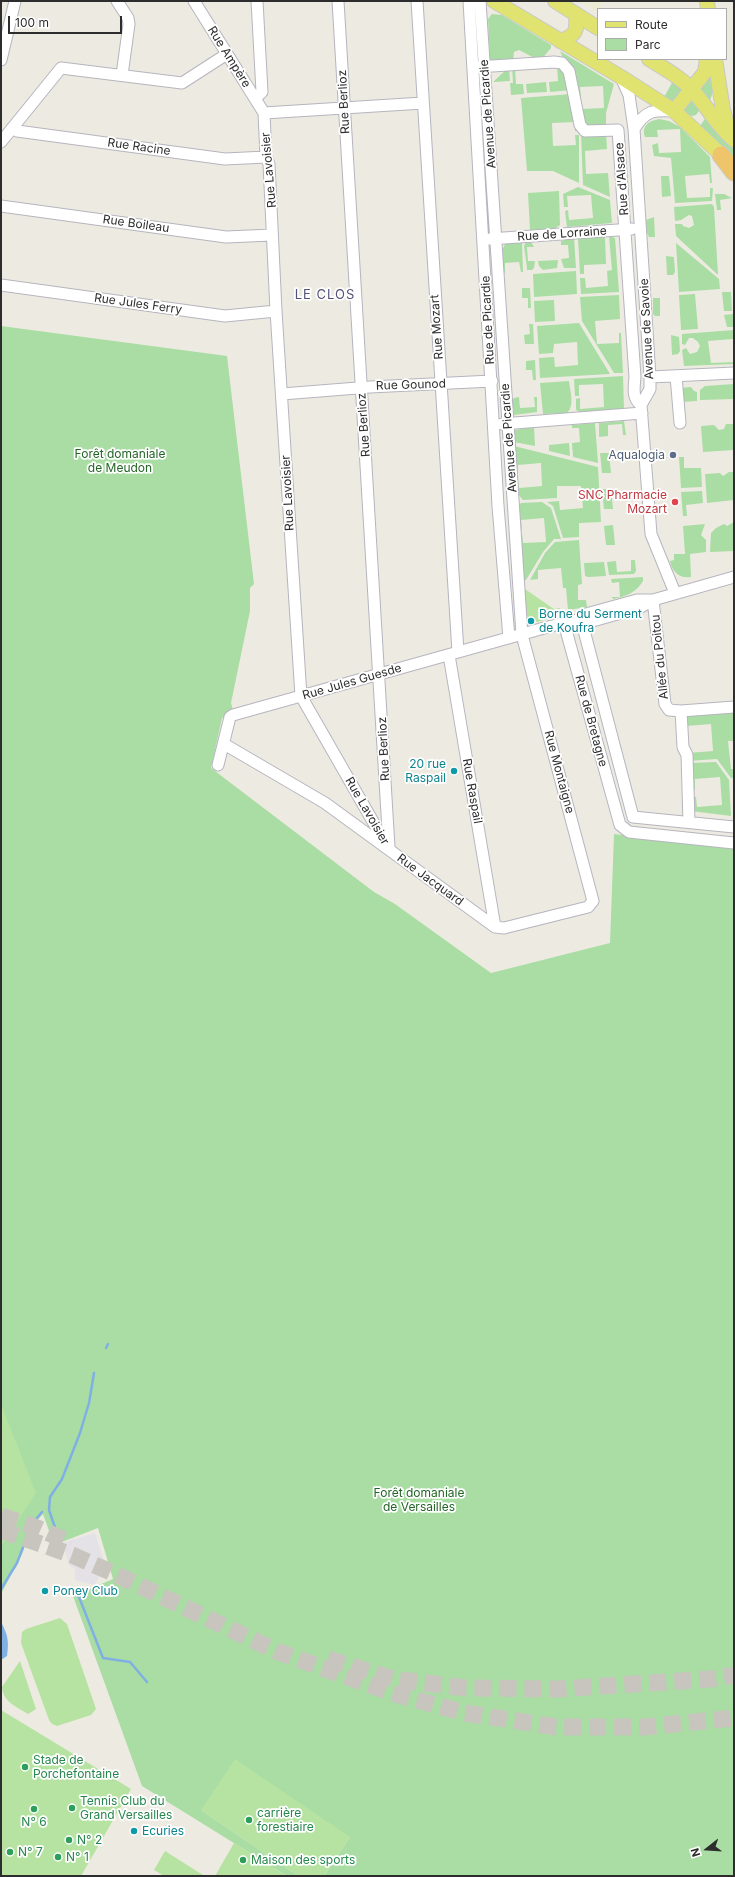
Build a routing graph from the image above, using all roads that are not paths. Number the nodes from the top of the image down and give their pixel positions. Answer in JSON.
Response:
{"nodes":[{"id":1,"x":15,"y":1,"type":"edge"},
{"id":2,"x":117,"y":1,"type":"edge"},
{"id":3,"x":194,"y":1,"type":"edge"},
{"id":4,"x":257,"y":1,"type":"edge"},
{"id":5,"x":338,"y":1,"type":"edge"},
{"id":6,"x":417,"y":1,"type":"edge"},
{"id":7,"x":469,"y":1,"type":"edge"},
{"id":8,"x":480,"y":1,"type":"edge"},
{"id":9,"x":494,"y":1,"type":"edge"},
{"id":10,"x":555,"y":1,"type":"edge"},
{"id":11,"x":576,"y":14,"type":"junction"},
{"id":12,"x":596,"y":26,"type":"edge"},
{"id":13,"x":560,"y":40,"type":"junction"},
{"id":14,"x":578,"y":52,"type":"junction"},
{"id":15,"x":227,"y":54,"type":"junction"},
{"id":16,"x":1,"y":60,"type":"edge"},
{"id":17,"x":650,"y":60,"type":"edge"},
{"id":18,"x":710,"y":61,"type":"edge"},
{"id":19,"x":484,"y":67,"type":"junction"},
{"id":20,"x":472,"y":68,"type":"junction"},
{"id":21,"x":122,"y":75,"type":"junction"},
{"id":22,"x":621,"y":77,"type":"junction"},
{"id":23,"x":717,"y":82,"type":"junction"},
{"id":24,"x":687,"y":85,"type":"junction"},
{"id":25,"x":255,"y":98,"type":"junction"},
{"id":26,"x":423,"y":103,"type":"junction"},
{"id":27,"x":344,"y":107,"type":"junction"},
{"id":28,"x":707,"y":109,"type":"junction"},
{"id":29,"x":674,"y":111,"type":"junction"},
{"id":30,"x":264,"y":113,"type":"junction"},
{"id":31,"x":692,"y":126,"type":"junction"},
{"id":32,"x":12,"y":128,"type":"junction"},
{"id":33,"x":634,"y":129,"type":"junction"},
{"id":34,"x":732,"y":138,"type":"edge"},
{"id":35,"x":1,"y":142,"type":"edge"},
{"id":36,"x":721,"y":155,"type":"junction"},
{"id":37,"x":266,"y":157,"type":"junction"},
{"id":38,"x":734,"y":166,"type":"edge"},
{"id":39,"x":734,"y":172,"type":"edge"},
{"id":40,"x":1,"y":206,"type":"edge"},
{"id":41,"x":641,"y":228,"type":"junction"},
{"id":42,"x":625,"y":229,"type":"junction"},
{"id":43,"x":272,"y":234,"type":"junction"},
{"id":44,"x":484,"y":239,"type":"junction"},
{"id":45,"x":496,"y":239,"type":"junction"},
{"id":46,"x":1,"y":285,"type":"edge"},
{"id":47,"x":276,"y":311,"type":"junction"},
{"id":48,"x":734,"y":373,"type":"edge"},
{"id":49,"x":676,"y":376,"type":"junction"},
{"id":50,"x":650,"y":377,"type":"junction"},
{"id":51,"x":492,"y":381,"type":"junction"},
{"id":52,"x":441,"y":384,"type":"junction"},
{"id":53,"x":362,"y":387,"type":"junction"},
{"id":54,"x":282,"y":394,"type":"junction"},
{"id":55,"x":643,"y":405,"type":"junction"},
{"id":56,"x":508,"y":423,"type":"junction"},
{"id":57,"x":495,"y":424,"type":"junction"},
{"id":58,"x":680,"y":424,"type":"dead end"},
{"id":59,"x":734,"y":577,"type":"edge"},
{"id":60,"x":675,"y":593,"type":"junction"},
{"id":61,"x":653,"y":600,"type":"junction"},
{"id":62,"x":581,"y":620,"type":"junction"},
{"id":63,"x":564,"y":623,"type":"junction"},
{"id":64,"x":522,"y":635,"type":"junction"},
{"id":65,"x":509,"y":638,"type":"junction"},
{"id":66,"x":453,"y":654,"type":"junction"},
{"id":67,"x":379,"y":674,"type":"junction"},
{"id":68,"x":301,"y":696,"type":"junction"},
{"id":69,"x":734,"y":707,"type":"edge"},
{"id":70,"x":681,"y":711,"type":"junction"},
{"id":71,"x":224,"y":744,"type":"junction"},
{"id":72,"x":218,"y":765,"type":"dead end"},
{"id":73,"x":633,"y":817,"type":"junction"},
{"id":74,"x":618,"y":820,"type":"junction"},
{"id":75,"x":689,"y":822,"type":"junction"},
{"id":76,"x":734,"y":828,"type":"edge"},
{"id":77,"x":632,"y":832,"type":"junction"},
{"id":78,"x":734,"y":843,"type":"edge"},
{"id":79,"x":389,"y":850,"type":"junction"},
{"id":80,"x":495,"y":927,"type":"junction"}],
"edges":[{"from":1,"to":16,"type":"street"},
{"from":2,"to":21,"type":"street"},
{"from":3,"to":15,"type":"street","name":"Rue Ampère"},
{"from":4,"to":25,"type":"street"},
{"from":5,"to":27,"type":"street","name":"Rue Berlioz"},
{"from":6,"to":26,"type":"street","name":"Rue Mozart"},
{"from":7,"to":20,"type":"street","name":"Rue de Picardie"},
{"from":8,"to":19,"type":"street","name":"Avenue de Picardie"},
{"from":9,"to":13,"type":"main road"},
{"from":10,"to":11,"type":"main road"},
{"from":11,"to":12,"type":"main road"},
{"from":11,"to":13,"type":"main road"},
{"from":12,"to":14,"type":"main road"},
{"from":13,"to":14,"type":"main road"},
{"from":14,"to":22,"type":"main road"},
{"from":15,"to":21,"type":"street"},
{"from":15,"to":25,"type":"street","name":"Rue Ampère"},
{"from":17,"to":24,"type":"main road"},
{"from":18,"to":23,"type":"main road"},
{"from":18,"to":24,"type":"main road"},
{"from":19,"to":20,"type":"street","name":"Rue d'Alsace"},
{"from":19,"to":42,"type":"street","name":"Rue d'Alsace"},
{"from":19,"to":45,"type":"street","name":"Avenue de Picardie"},
{"from":20,"to":44,"type":"street","name":"Rue de Picardie"},
{"from":21,"to":32,"type":"street"},
{"from":22,"to":29,"type":"main road"},
{"from":22,"to":33,"type":"street","name":"Avenue de Savoie"},
{"from":23,"to":28,"type":"main road"},
{"from":23,"to":34,"type":"main road"},
{"from":24,"to":28,"type":"main road"},
{"from":24,"to":29,"type":"main road"},
{"from":25,"to":30,"type":"street","name":"Rue Ampère"},
{"from":26,"to":27,"type":"street"},
{"from":26,"to":52,"type":"street","name":"Rue Mozart"},
{"from":27,"to":30,"type":"street"},
{"from":27,"to":53,"type":"street","name":"Rue Berlioz"},
{"from":28,"to":31,"type":"main road"},
{"from":28,"to":34,"type":"main road"},
{"from":29,"to":31,"type":"main road"},
{"from":29,"to":33,"type":"street"},
{"from":30,"to":37,"type":"street","name":"Rue Lavoisier"},
{"from":31,"to":36,"type":"main road"},
{"from":32,"to":35,"type":"street"},
{"from":32,"to":37,"type":"street","name":"Rue Racine"},
{"from":33,"to":41,"type":"street","name":"Avenue de Savoie"},
{"from":36,"to":38,"type":"main road"},
{"from":36,"to":39,"type":"highway"},
{"from":37,"to":43,"type":"street","name":"Rue Lavoisier"},
{"from":40,"to":43,"type":"street","name":"Rue Boileau"},
{"from":41,"to":42,"type":"street","name":"Rue de Lorraine"},
{"from":41,"to":50,"type":"street","name":"Avenue de Savoie"},
{"from":42,"to":45,"type":"street","name":"Rue de Lorraine"},
{"from":42,"to":55,"type":"street","name":"Rue d'Alsace"},
{"from":43,"to":47,"type":"street","name":"Rue Lavoisier"},
{"from":44,"to":45,"type":"street","name":"Rue de Lorraine"},
{"from":44,"to":51,"type":"street","name":"Rue de Picardie"},
{"from":45,"to":56,"type":"street","name":"Avenue de Picardie"},
{"from":46,"to":47,"type":"street","name":"Rue Jules Ferry"},
{"from":47,"to":54,"type":"street","name":"Rue Lavoisier"},
{"from":48,"to":49,"type":"street"},
{"from":49,"to":50,"type":"street"},
{"from":49,"to":58,"type":"street"},
{"from":50,"to":55,"type":"street","name":"Avenue de Savoie"},
{"from":51,"to":52,"type":"street","name":"Rue Gounod"},
{"from":51,"to":57,"type":"street","name":"Rue de Picardie"},
{"from":52,"to":53,"type":"street","name":"Rue Gounod"},
{"from":52,"to":66,"type":"street","name":"Rue Mozart"},
{"from":53,"to":54,"type":"street","name":"Rue Gounod"},
{"from":53,"to":67,"type":"street","name":"Rue Berlioz"},
{"from":54,"to":68,"type":"street","name":"Rue Lavoisier"},
{"from":55,"to":56,"type":"street"},
{"from":55,"to":60,"type":"street","name":"Avenue de Savoie"},
{"from":56,"to":57,"type":"street"},
{"from":56,"to":64,"type":"street","name":"Avenue de Picardie"},
{"from":57,"to":65,"type":"street","name":"Rue de Picardie"},
{"from":59,"to":60,"type":"street","name":"Rue Jules Guesde"},
{"from":60,"to":61,"type":"street","name":"Rue Jules Guesde"},
{"from":61,"to":62,"type":"street","name":"Rue Jules Guesde"},
{"from":61,"to":70,"type":"street","name":"Allée du Poitou"},
{"from":62,"to":63,"type":"street","name":"Rue Jules Guesde"},
{"from":62,"to":73,"type":"street","name":"Rue de Bretagne"},
{"from":63,"to":64,"type":"street","name":"Rue Jules Guesde"},
{"from":63,"to":74,"type":"street","name":"Rue de Bretagne"},
{"from":64,"to":65,"type":"street","name":"Rue Jules Guesde"},
{"from":64,"to":80,"type":"street","name":"Rue Montaigne"},
{"from":65,"to":66,"type":"street","name":"Rue Jules Guesde"},
{"from":66,"to":67,"type":"street","name":"Rue Jules Guesde"},
{"from":66,"to":80,"type":"street","name":"Rue Raspail"},
{"from":67,"to":68,"type":"street","name":"Rue Jules Guesde"},
{"from":67,"to":79,"type":"street","name":"Rue Berlioz"},
{"from":68,"to":71,"type":"street","name":"Rue Jules Guesde"},
{"from":68,"to":79,"type":"street","name":"Rue Lavoisier"},
{"from":69,"to":70,"type":"street"},
{"from":70,"to":75,"type":"street","name":"Allée du Poitou"},
{"from":71,"to":72,"type":"street","name":"Rue Jules Guesde"},
{"from":71,"to":79,"type":"street","name":"Rue Jacquard"},
{"from":73,"to":74,"type":"street"},
{"from":73,"to":75,"type":"street"},
{"from":73,"to":77,"type":"street","name":"Rue de Bretagne"},
{"from":74,"to":77,"type":"street"},
{"from":75,"to":76,"type":"street"},
{"from":77,"to":78,"type":"street"},
{"from":79,"to":80,"type":"street","name":"Rue Jacquard"}]}
